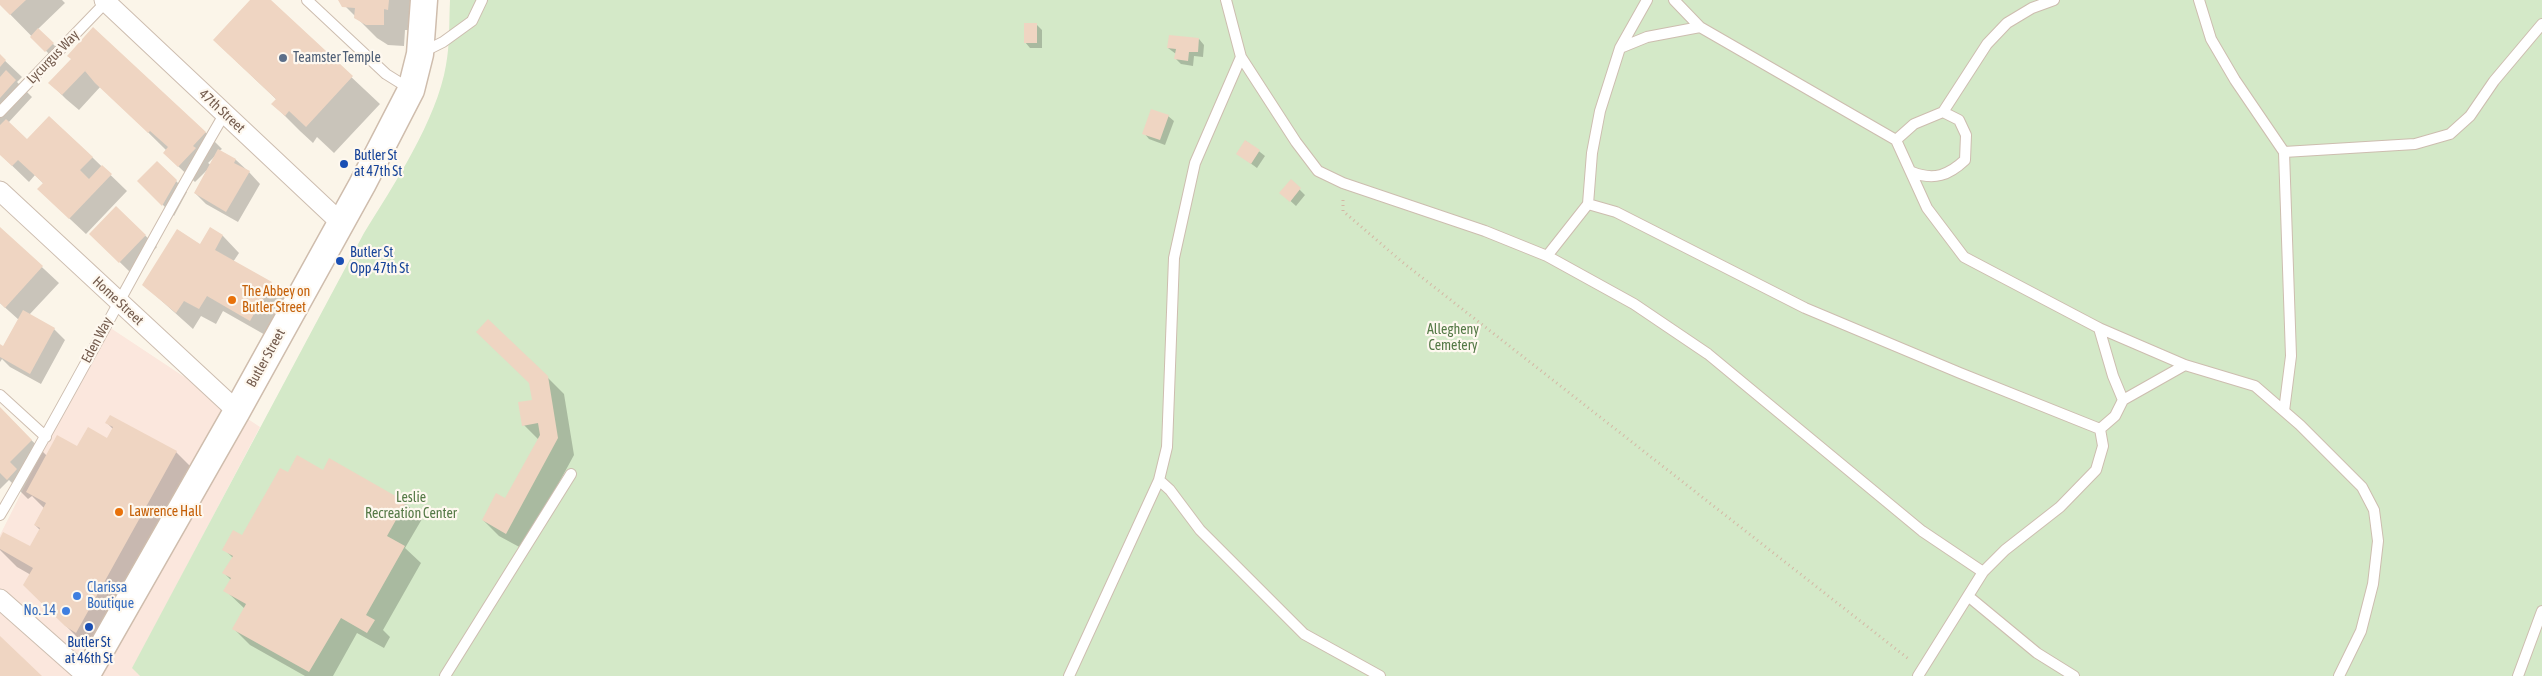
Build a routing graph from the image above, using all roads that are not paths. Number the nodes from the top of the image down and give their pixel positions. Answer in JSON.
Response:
{"nodes":[{"id":1,"x":307,"y":0,"type":"edge"},
{"id":2,"x":424,"y":0,"type":"edge"},
{"id":3,"x":482,"y":0,"type":"edge"},
{"id":4,"x":1226,"y":0,"type":"edge"},
{"id":5,"x":1647,"y":0,"type":"edge"},
{"id":6,"x":1674,"y":0,"type":"edge"},
{"id":7,"x":2054,"y":0,"type":"edge"},
{"id":8,"x":2199,"y":0,"type":"edge"},
{"id":9,"x":105,"y":1,"type":"edge"},
{"id":10,"x":2542,"y":24,"type":"edge"},
{"id":11,"x":1700,"y":27,"type":"junction"},
{"id":12,"x":1620,"y":48,"type":"junction"},
{"id":13,"x":420,"y":54,"type":"junction"},
{"id":14,"x":1241,"y":57,"type":"junction"},
{"id":15,"x":411,"y":90,"type":"junction"},
{"id":16,"x":0,"y":112,"type":"edge"},
{"id":17,"x":1943,"y":112,"type":"junction"},
{"id":18,"x":225,"y":113,"type":"junction"},
{"id":19,"x":1896,"y":140,"type":"junction"},
{"id":20,"x":2284,"y":152,"type":"junction"},
{"id":21,"x":1912,"y":172,"type":"junction"},
{"id":22,"x":0,"y":191,"type":"edge"},
{"id":23,"x":1588,"y":204,"type":"junction"},
{"id":24,"x":340,"y":222,"type":"junction"},
{"id":25,"x":1547,"y":256,"type":"junction"},
{"id":26,"x":118,"y":301,"type":"junction"},
{"id":27,"x":2099,"y":328,"type":"junction"},
{"id":28,"x":2186,"y":365,"type":"junction"},
{"id":29,"x":0,"y":395,"type":"edge"},
{"id":30,"x":2123,"y":400,"type":"junction"},
{"id":31,"x":237,"y":411,"type":"junction"},
{"id":32,"x":2284,"y":411,"type":"junction"},
{"id":33,"x":2100,"y":429,"type":"junction"},
{"id":34,"x":46,"y":437,"type":"junction"},
{"id":35,"x":571,"y":474,"type":"dead end"},
{"id":36,"x":1159,"y":480,"type":"junction"},
{"id":37,"x":0,"y":515,"type":"edge"},
{"id":38,"x":1983,"y":572,"type":"junction"},
{"id":39,"x":1968,"y":596,"type":"junction"},
{"id":40,"x":0,"y":599,"type":"edge"},
{"id":41,"x":2542,"y":611,"type":"edge"},
{"id":42,"x":87,"y":676,"type":"edge"},
{"id":43,"x":445,"y":676,"type":"edge"},
{"id":44,"x":1069,"y":676,"type":"edge"},
{"id":45,"x":1380,"y":676,"type":"edge"},
{"id":46,"x":1918,"y":676,"type":"edge"},
{"id":47,"x":2074,"y":676,"type":"edge"},
{"id":48,"x":2339,"y":676,"type":"edge"},
{"id":49,"x":2518,"y":676,"type":"edge"}],
"edges":[{"from":1,"to":15,"type":"lane"},
{"from":2,"to":13,"type":"main road","name":"Butler Street"},
{"from":3,"to":13,"type":"lane"},
{"from":4,"to":14,"type":"lane"},
{"from":5,"to":12,"type":"lane"},
{"from":6,"to":11,"type":"lane"},
{"from":7,"to":17,"type":"lane"},
{"from":8,"to":20,"type":"lane"},
{"from":9,"to":16,"type":"lane","name":"Lycurgus Way"},
{"from":9,"to":18,"type":"street","name":"47th Street"},
{"from":10,"to":20,"type":"lane"},
{"from":11,"to":12,"type":"lane"},
{"from":11,"to":19,"type":"lane"},
{"from":12,"to":23,"type":"lane"},
{"from":13,"to":15,"type":"main road","name":"Butler Street"},
{"from":14,"to":25,"type":"lane"},
{"from":14,"to":36,"type":"lane"},
{"from":15,"to":24,"type":"main road","name":"Butler Street"},
{"from":17,"to":19,"type":"lane"},
{"from":17,"to":21,"type":"lane"},
{"from":18,"to":24,"type":"street","name":"47th Street"},
{"from":18,"to":26,"type":"lane","name":"Eden Way"},
{"from":19,"to":21,"type":"lane"},
{"from":20,"to":32,"type":"lane"},
{"from":21,"to":27,"type":"lane"},
{"from":22,"to":26,"type":"street","name":"Home Street"},
{"from":23,"to":25,"type":"lane"},
{"from":23,"to":33,"type":"lane"},
{"from":24,"to":31,"type":"main road","name":"Butler Street"},
{"from":25,"to":38,"type":"lane"},
{"from":26,"to":31,"type":"street","name":"Home Street"},
{"from":26,"to":34,"type":"lane","name":"Eden Way"},
{"from":27,"to":28,"type":"lane"},
{"from":27,"to":30,"type":"lane"},
{"from":28,"to":30,"type":"lane"},
{"from":28,"to":32,"type":"lane"},
{"from":29,"to":34,"type":"lane"},
{"from":30,"to":33,"type":"lane"},
{"from":31,"to":42,"type":"main road","name":"Butler Street"},
{"from":32,"to":48,"type":"lane"},
{"from":33,"to":38,"type":"lane"},
{"from":34,"to":37,"type":"lane","name":"Eden Way"},
{"from":35,"to":43,"type":"lane"},
{"from":36,"to":44,"type":"lane"},
{"from":36,"to":45,"type":"lane"},
{"from":38,"to":39,"type":"lane"},
{"from":39,"to":46,"type":"lane"},
{"from":39,"to":47,"type":"lane"},
{"from":40,"to":42,"type":"street"},
{"from":41,"to":49,"type":"lane"}]}
